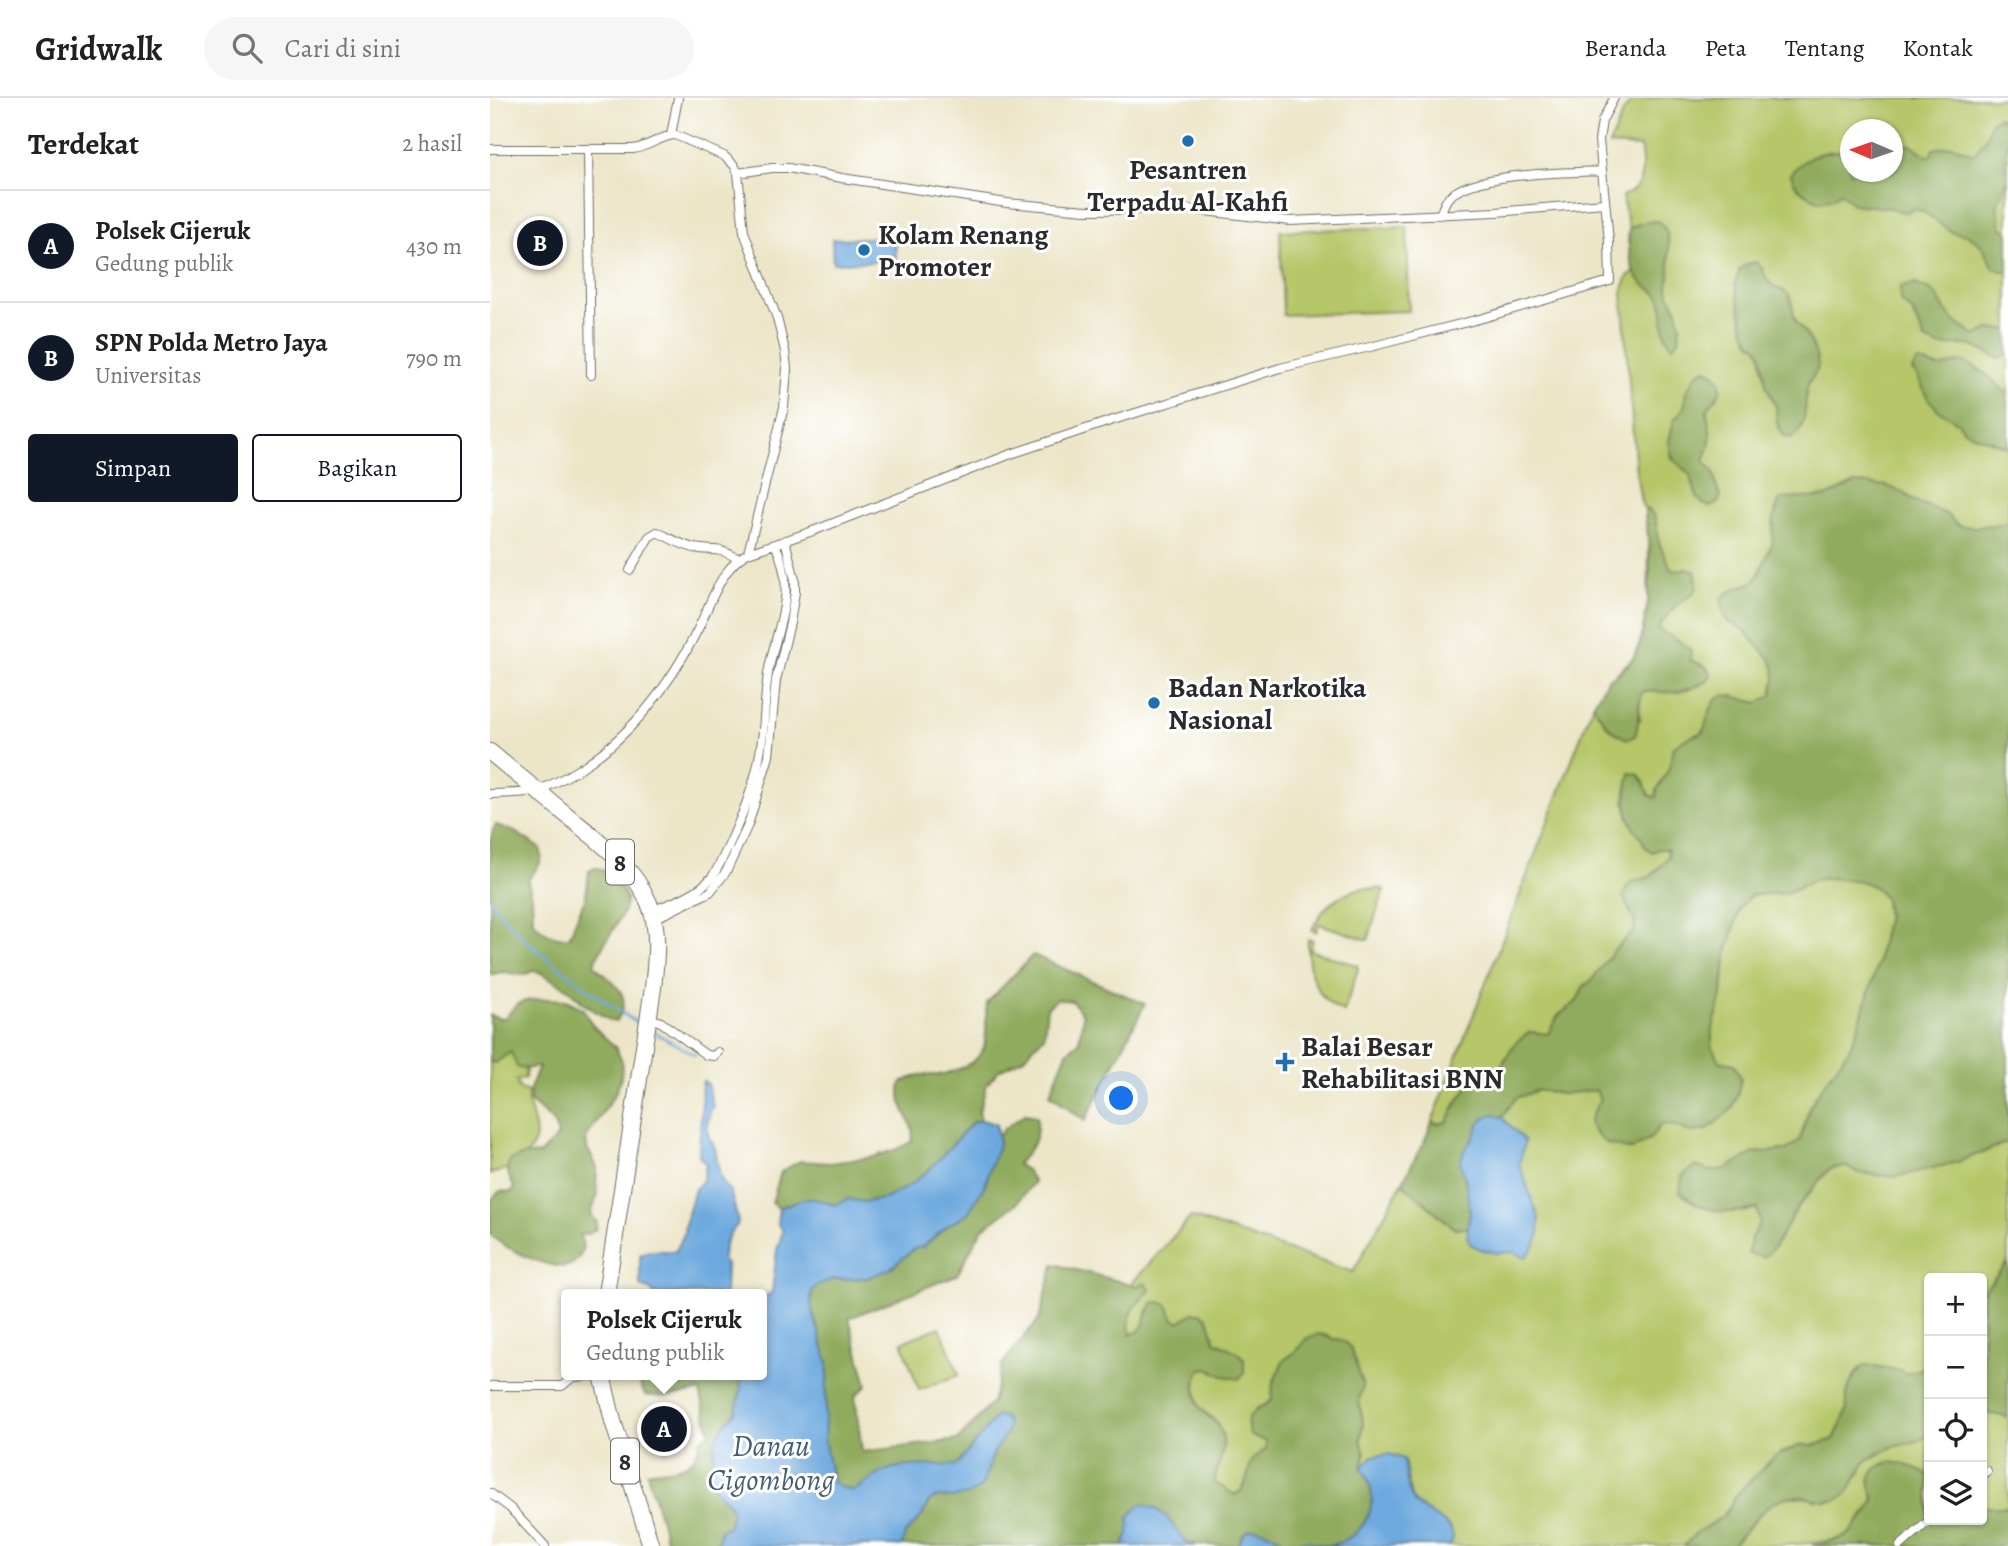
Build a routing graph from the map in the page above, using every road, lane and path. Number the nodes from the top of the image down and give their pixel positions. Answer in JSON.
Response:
{"nodes":[{"id":1,"x":678,"y":98,"type":"edge"},
{"id":2,"x":1614,"y":98,"type":"edge"},
{"id":3,"x":671,"y":135,"type":"junction"},
{"id":4,"x":490,"y":149,"type":"edge"},
{"id":5,"x":588,"y":150,"type":"junction"},
{"id":6,"x":1602,"y":172,"type":"junction"},
{"id":7,"x":738,"y":173,"type":"junction"},
{"id":8,"x":1604,"y":203,"type":"junction"},
{"id":9,"x":1440,"y":215,"type":"junction"},
{"id":10,"x":591,"y":375,"type":"dead end"},
{"id":11,"x":785,"y":540,"type":"junction"},
{"id":12,"x":775,"y":544,"type":"junction"},
{"id":13,"x":748,"y":553,"type":"junction"},
{"id":14,"x":737,"y":558,"type":"junction"},
{"id":15,"x":631,"y":570,"type":"dead end"},
{"id":16,"x":774,"y":666,"type":"junction"},
{"id":17,"x":490,"y":752,"type":"edge"},
{"id":18,"x":536,"y":790,"type":"junction"},
{"id":19,"x":490,"y":794,"type":"edge"},
{"id":20,"x":653,"y":915,"type":"junction"},
{"id":21,"x":649,"y":1020,"type":"junction"},
{"id":22,"x":718,"y":1052,"type":"dead end"},
{"id":23,"x":607,"y":1289,"type":"edge"},
{"id":24,"x":569,"y":1380,"type":"edge"},
{"id":25,"x":603,"y":1380,"type":"edge"},
{"id":26,"x":491,"y":1386,"type":"edge"},
{"id":27,"x":490,"y":1493,"type":"edge"},
{"id":28,"x":1924,"y":1525,"type":"edge"},
{"id":29,"x":545,"y":1546,"type":"edge"},
{"id":30,"x":651,"y":1546,"type":"edge"},
{"id":31,"x":1900,"y":1546,"type":"edge"}],
"edges":[{"from":1,"to":3,"type":"street"},
{"from":2,"to":6,"type":"street"},
{"from":3,"to":5,"type":"street"},
{"from":3,"to":7,"type":"street"},
{"from":4,"to":5,"type":"street"},
{"from":5,"to":10,"type":"street"},
{"from":6,"to":8,"type":"street"},
{"from":6,"to":9,"type":"street"},
{"from":7,"to":9,"type":"street"},
{"from":7,"to":13,"type":"street"},
{"from":8,"to":9,"type":"street"},
{"from":8,"to":11,"type":"street"},
{"from":11,"to":12,"type":"street"},
{"from":11,"to":16,"type":"street"},
{"from":12,"to":13,"type":"street"},
{"from":12,"to":16,"type":"street"},
{"from":13,"to":14,"type":"street"},
{"from":14,"to":15,"type":"street"},
{"from":14,"to":18,"type":"street"},
{"from":16,"to":20,"type":"street"},
{"from":17,"to":18,"type":"highway","number":"8"},
{"from":18,"to":19,"type":"street"},
{"from":18,"to":20,"type":"highway","number":"8"},
{"from":20,"to":21,"type":"highway","number":"8"},
{"from":21,"to":22,"type":"street"},
{"from":21,"to":23,"type":"highway","number":"8"},
{"from":24,"to":26,"type":"street"},
{"from":25,"to":30,"type":"highway","number":"8"},
{"from":27,"to":29,"type":"street"},
{"from":28,"to":31,"type":"street"}]}
